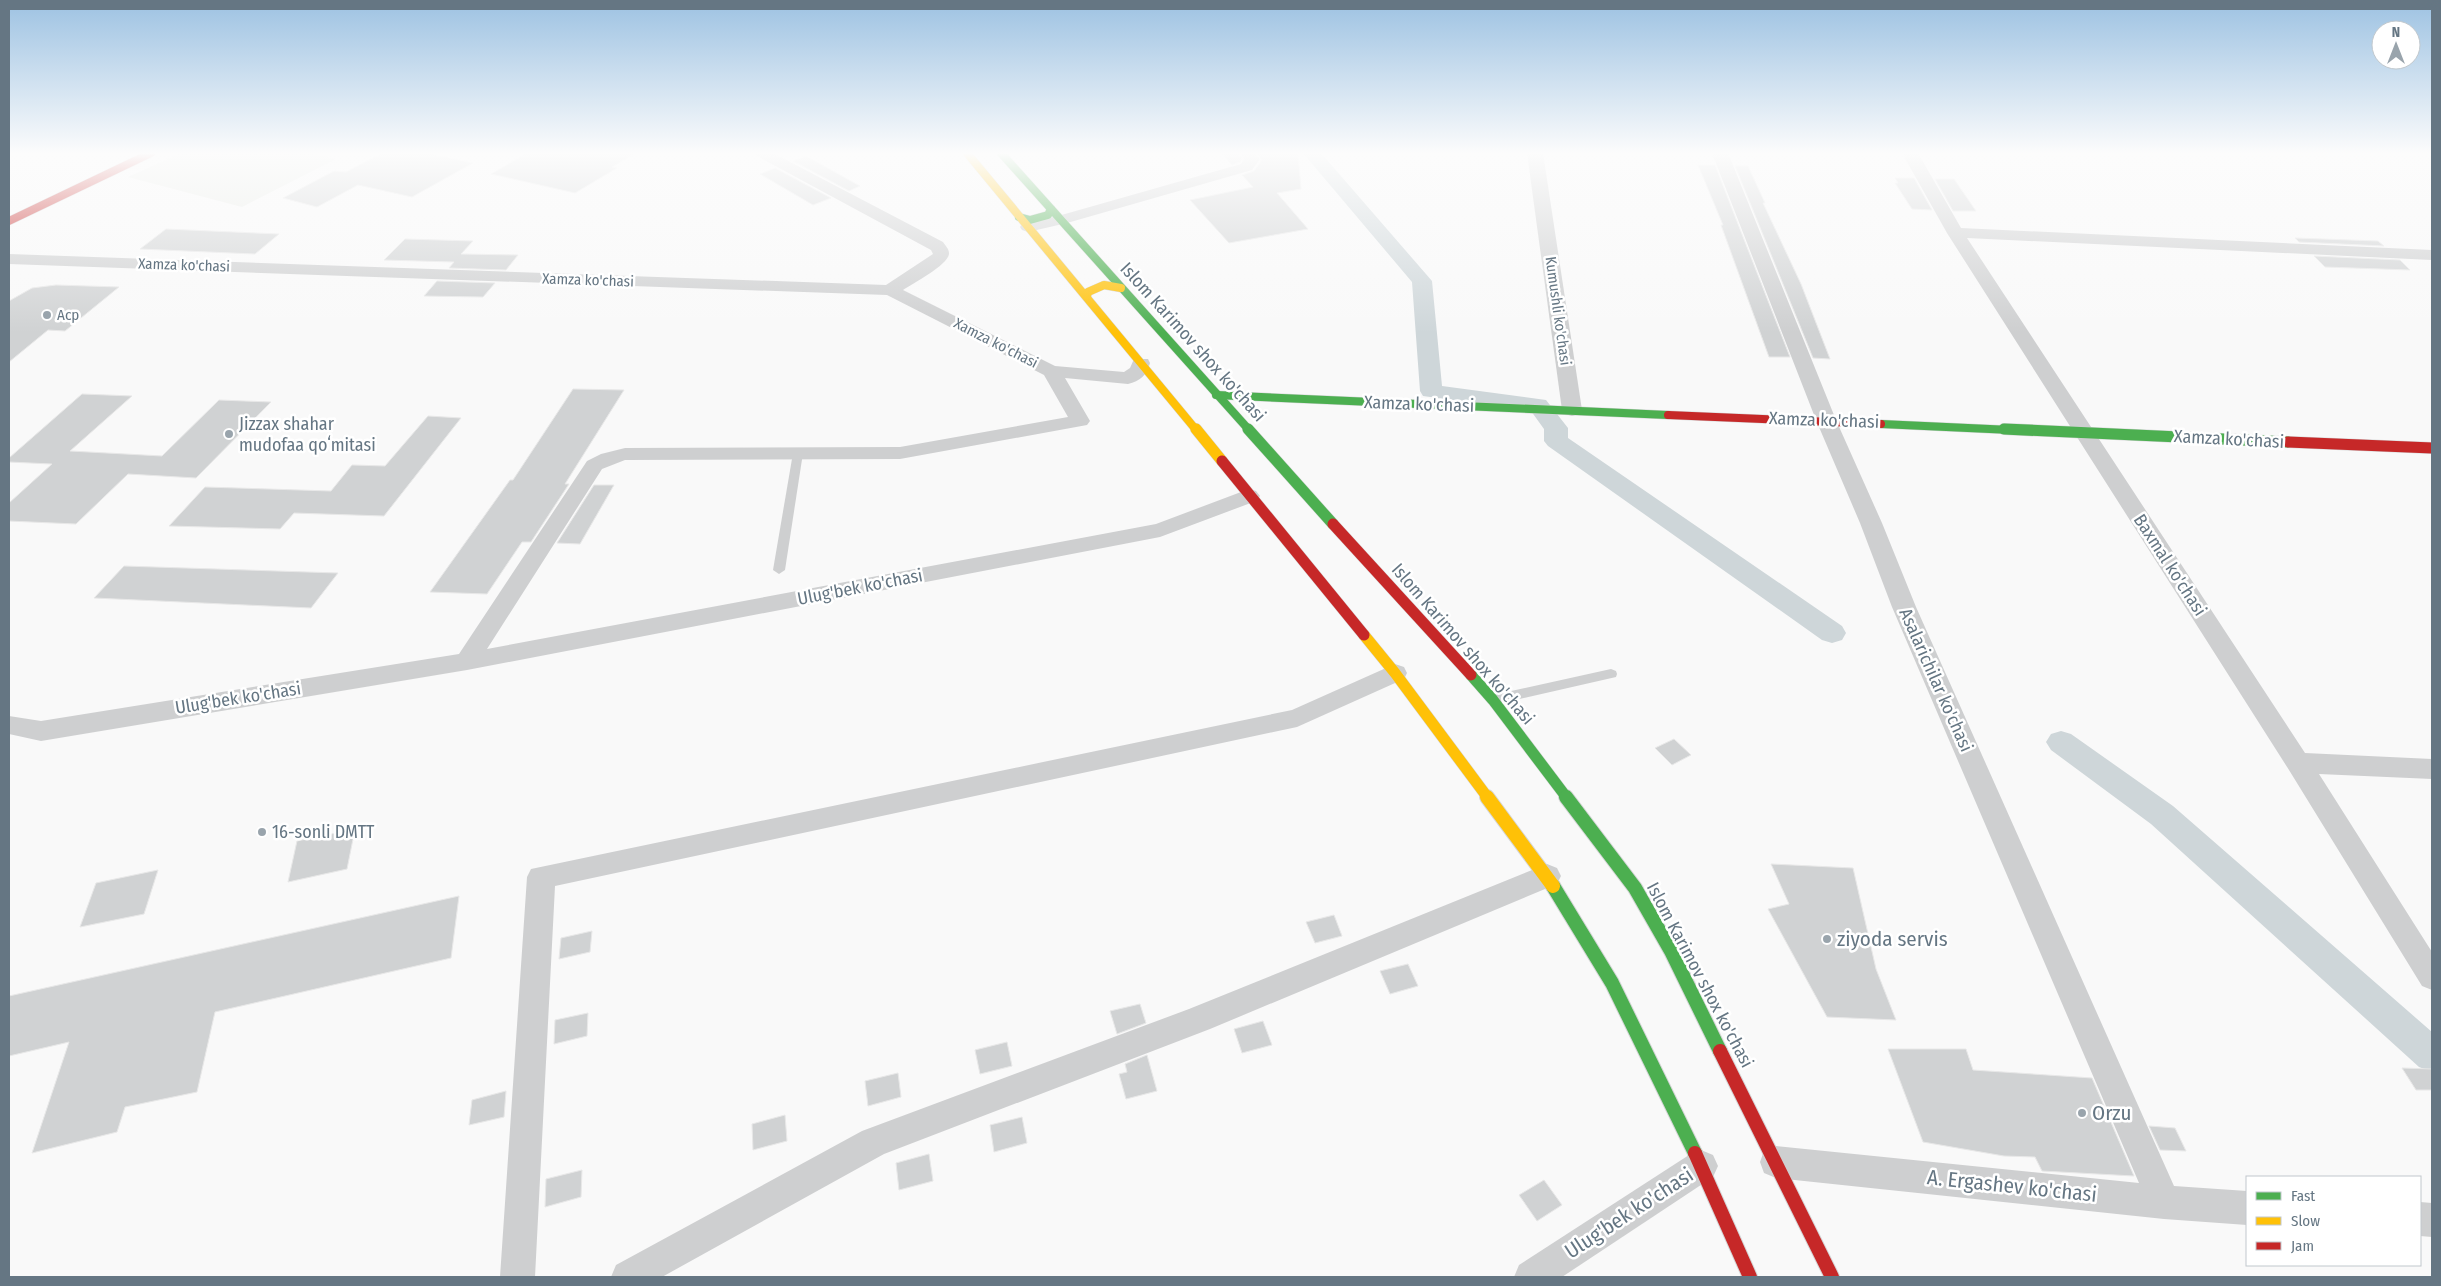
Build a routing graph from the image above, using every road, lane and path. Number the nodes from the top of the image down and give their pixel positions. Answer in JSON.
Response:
{"nodes":[{"id":1,"x":24,"y":213,"type":"edge"},
{"id":2,"x":875,"y":213,"type":"edge"},
{"id":3,"x":1017,"y":213,"type":"edge"},
{"id":4,"x":1064,"y":213,"type":"edge"},
{"id":5,"x":1544,"y":213,"type":"edge"},
{"id":6,"x":1744,"y":213,"type":"edge"},
{"id":7,"x":1943,"y":213,"type":"edge"},
{"id":8,"x":1056,"y":215,"type":"junction"},
{"id":9,"x":9,"y":221,"type":"edge"},
{"id":10,"x":1024,"y":222,"type":"junction"},
{"id":11,"x":1954,"y":233,"type":"junction"},
{"id":12,"x":2432,"y":255,"type":"edge"},
{"id":13,"x":9,"y":259,"type":"edge"},
{"id":14,"x":1121,"y":288,"type":"junction"},
{"id":15,"x":890,"y":290,"type":"junction"},
{"id":16,"x":1087,"y":296,"type":"junction"},
{"id":17,"x":1141,"y":363,"type":"junction"},
{"id":18,"x":1051,"y":371,"type":"junction"},
{"id":19,"x":1216,"y":395,"type":"junction"},
{"id":20,"x":1572,"y":410,"type":"junction"},
{"id":21,"x":1826,"y":420,"type":"junction"},
{"id":22,"x":2083,"y":432,"type":"junction"},
{"id":23,"x":2432,"y":448,"type":"edge"},
{"id":24,"x":798,"y":452,"type":"junction"},
{"id":25,"x":1249,"y":496,"type":"junction"},
{"id":26,"x":779,"y":570,"type":"dead end"},
{"id":27,"x":467,"y":661,"type":"junction"},
{"id":28,"x":1395,"y":673,"type":"junction"},
{"id":29,"x":1611,"y":674,"type":"dead end"},
{"id":30,"x":1493,"y":700,"type":"junction"},
{"id":31,"x":9,"y":725,"type":"edge"},
{"id":32,"x":2298,"y":763,"type":"junction"},
{"id":33,"x":2432,"y":769,"type":"edge"},
{"id":34,"x":1547,"y":876,"type":"junction"},
{"id":35,"x":2432,"y":977,"type":"edge"},
{"id":36,"x":1776,"y":1162,"type":"junction"},
{"id":37,"x":1701,"y":1166,"type":"junction"},
{"id":38,"x":2164,"y":1202,"type":"junction"},
{"id":39,"x":2246,"y":1208,"type":"edge"},
{"id":40,"x":517,"y":1277,"type":"edge"},
{"id":41,"x":628,"y":1277,"type":"edge"},
{"id":42,"x":1531,"y":1277,"type":"edge"},
{"id":43,"x":1750,"y":1277,"type":"edge"},
{"id":44,"x":1832,"y":1277,"type":"edge"}],
"edges":[{"from":1,"to":9,"type":"main road"},
{"from":2,"to":15,"type":"street"},
{"from":3,"to":10,"type":"main road"},
{"from":4,"to":8,"type":"street"},
{"from":5,"to":20,"type":"street","name":"Kumushli ko'chasi"},
{"from":6,"to":21,"type":"street","name":"Asalarichilar ko'chasi"},
{"from":7,"to":11,"type":"street","name":"Baxmal ko'chasi"},
{"from":8,"to":10,"type":"street"},
{"from":8,"to":14,"type":"main road","name":"Islom Karimov shox ko'chasi"},
{"from":10,"to":16,"type":"main road"},
{"from":11,"to":12,"type":"street"},
{"from":11,"to":22,"type":"street","name":"Baxmal ko'chasi"},
{"from":13,"to":15,"type":"street","name":"Xamza ko'chasi"},
{"from":14,"to":16,"type":"main road"},
{"from":14,"to":19,"type":"main road","name":"Islom Karimov shox ko'chasi"},
{"from":15,"to":18,"type":"street","name":"Xamza ko'chasi"},
{"from":16,"to":17,"type":"main road"},
{"from":17,"to":18,"type":"street","name":"Xamza ko'chasi"},
{"from":17,"to":25,"type":"main road"},
{"from":18,"to":24,"type":"street"},
{"from":19,"to":20,"type":"main road","name":"Xamza ko'chasi"},
{"from":19,"to":30,"type":"main road","name":"Islom Karimov shox ko'chasi"},
{"from":20,"to":21,"type":"main road","name":"Xamza ko'chasi"},
{"from":21,"to":22,"type":"main road","name":"Xamza ko'chasi"},
{"from":21,"to":38,"type":"street","name":"Asalarichilar ko'chasi"},
{"from":22,"to":23,"type":"main road","name":"Xamza ko'chasi"},
{"from":22,"to":32,"type":"street","name":"Baxmal ko'chasi"},
{"from":24,"to":26,"type":"lane"},
{"from":24,"to":27,"type":"street"},
{"from":25,"to":27,"type":"street","name":"Ulug'bek ko'chasi"},
{"from":25,"to":28,"type":"main road"},
{"from":27,"to":31,"type":"street","name":"Ulug'bek ko'chasi"},
{"from":28,"to":34,"type":"main road"},
{"from":28,"to":40,"type":"street"},
{"from":29,"to":30,"type":"lane"},
{"from":30,"to":36,"type":"main road","name":"Islom Karimov shox ko'chasi"},
{"from":32,"to":33,"type":"street"},
{"from":32,"to":35,"type":"street","name":"Baxmal ko'chasi"},
{"from":34,"to":37,"type":"main road"},
{"from":34,"to":41,"type":"street"},
{"from":36,"to":38,"type":"street","name":"A. Ergashev ko'chasi"},
{"from":36,"to":44,"type":"main road","name":"Islom Karimov shox ko'chasi"},
{"from":37,"to":42,"type":"street","name":"Ulug'bek ko'chasi"},
{"from":37,"to":43,"type":"main road"},
{"from":38,"to":39,"type":"street","name":"A. Ergashev ko'chasi"}]}
